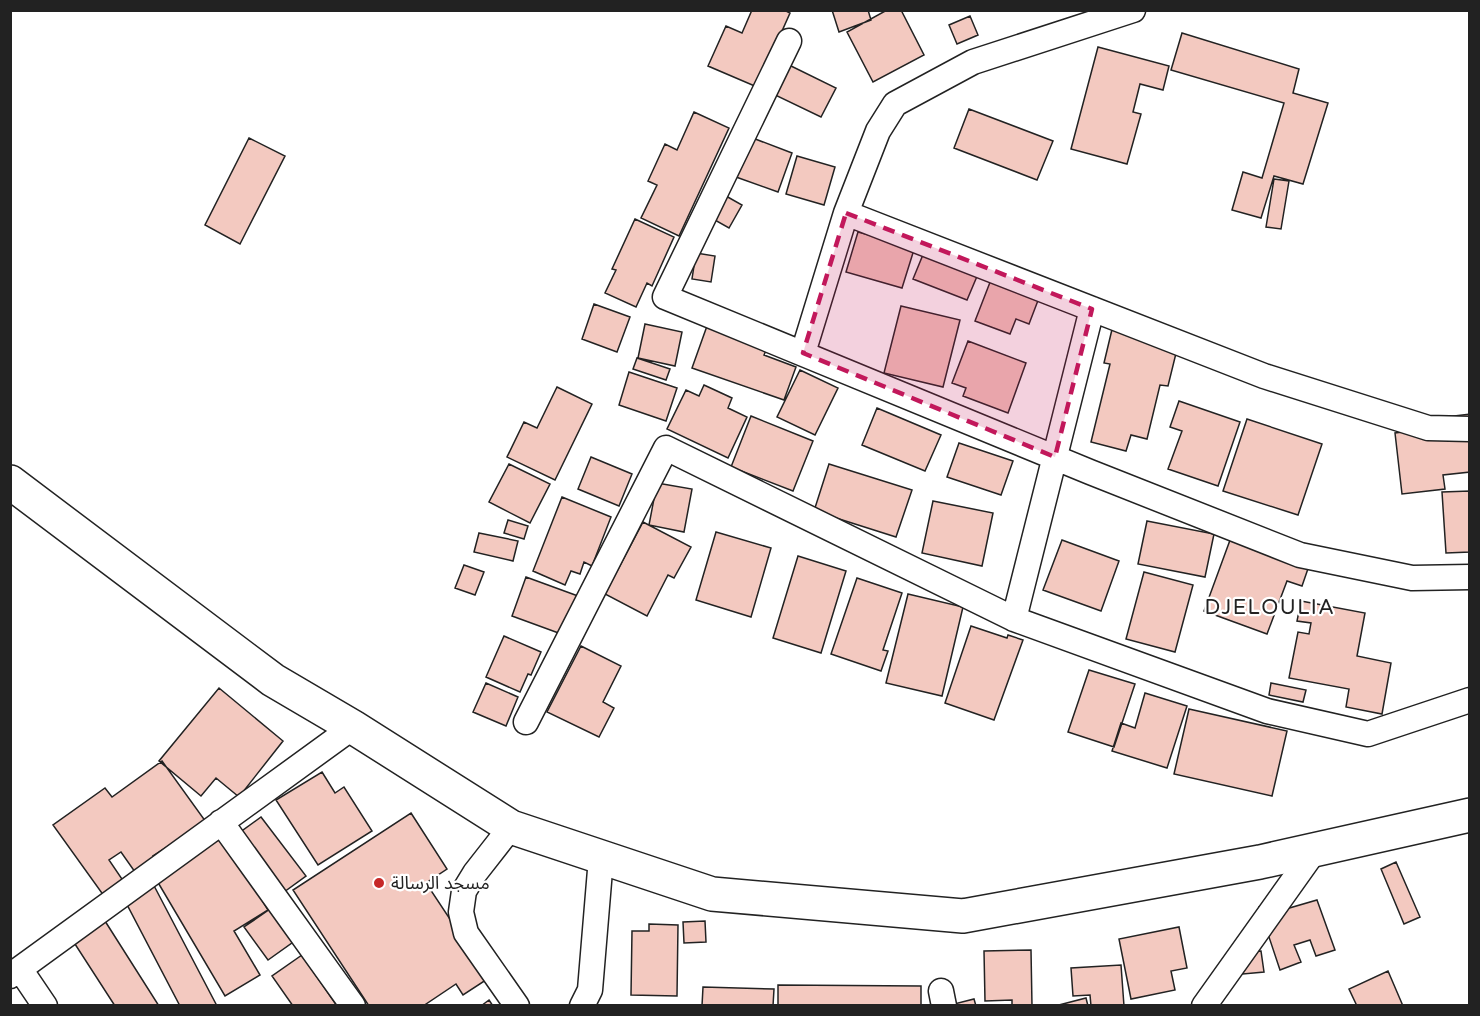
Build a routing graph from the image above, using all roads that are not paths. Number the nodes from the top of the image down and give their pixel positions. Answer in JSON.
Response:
{"nodes":[{"id":1,"x":1133,"y":10,"type":"edge"},
{"id":2,"x":789,"y":41,"type":"dead end"},
{"id":3,"x":846,"y":213,"type":"junction"},
{"id":4,"x":1092,"y":309,"type":"junction"},
{"id":5,"x":803,"y":352,"type":"junction"},
{"id":6,"x":1470,"y":429,"type":"edge"},
{"id":7,"x":1055,"y":457,"type":"junction"},
{"id":8,"x":10,"y":482,"type":"edge"},
{"id":9,"x":1470,"y":577,"type":"edge"},
{"id":10,"x":1014,"y":619,"type":"junction"},
{"id":11,"x":1470,"y":700,"type":"edge"},
{"id":12,"x":526,"y":722,"type":"dead end"},
{"id":13,"x":353,"y":727,"type":"junction"},
{"id":14,"x":1470,"y":815,"type":"edge"},
{"id":15,"x":221,"y":822,"type":"junction"},
{"id":16,"x":511,"y":826,"type":"junction"},
{"id":17,"x":1315,"y":850,"type":"junction"},
{"id":18,"x":601,"y":858,"type":"junction"},
{"id":19,"x":15,"y":972,"type":"edge"},
{"id":20,"x":45,"y":1005,"type":"edge"},
{"id":21,"x":353,"y":1005,"type":"edge"},
{"id":22,"x":517,"y":1005,"type":"edge"},
{"id":23,"x":582,"y":1005,"type":"edge"},
{"id":24,"x":1204,"y":1005,"type":"edge"}],
"edges":[{"from":1,"to":3,"type":"street"},
{"from":2,"to":5,"type":"street"},
{"from":3,"to":4,"type":"street"},
{"from":3,"to":5,"type":"street"},
{"from":4,"to":6,"type":"street"},
{"from":4,"to":7,"type":"street"},
{"from":5,"to":7,"type":"street"},
{"from":7,"to":9,"type":"street"},
{"from":7,"to":10,"type":"street"},
{"from":8,"to":13,"type":"main road"},
{"from":10,"to":11,"type":"street"},
{"from":10,"to":12,"type":"street"},
{"from":13,"to":15,"type":"street"},
{"from":13,"to":16,"type":"main road"},
{"from":14,"to":17,"type":"main road"},
{"from":15,"to":19,"type":"street"},
{"from":15,"to":21,"type":"street"},
{"from":16,"to":18,"type":"main road"},
{"from":16,"to":22,"type":"street"},
{"from":17,"to":18,"type":"main road"},
{"from":17,"to":24,"type":"street"},
{"from":18,"to":23,"type":"street"},
{"from":19,"to":20,"type":"street"}]}
